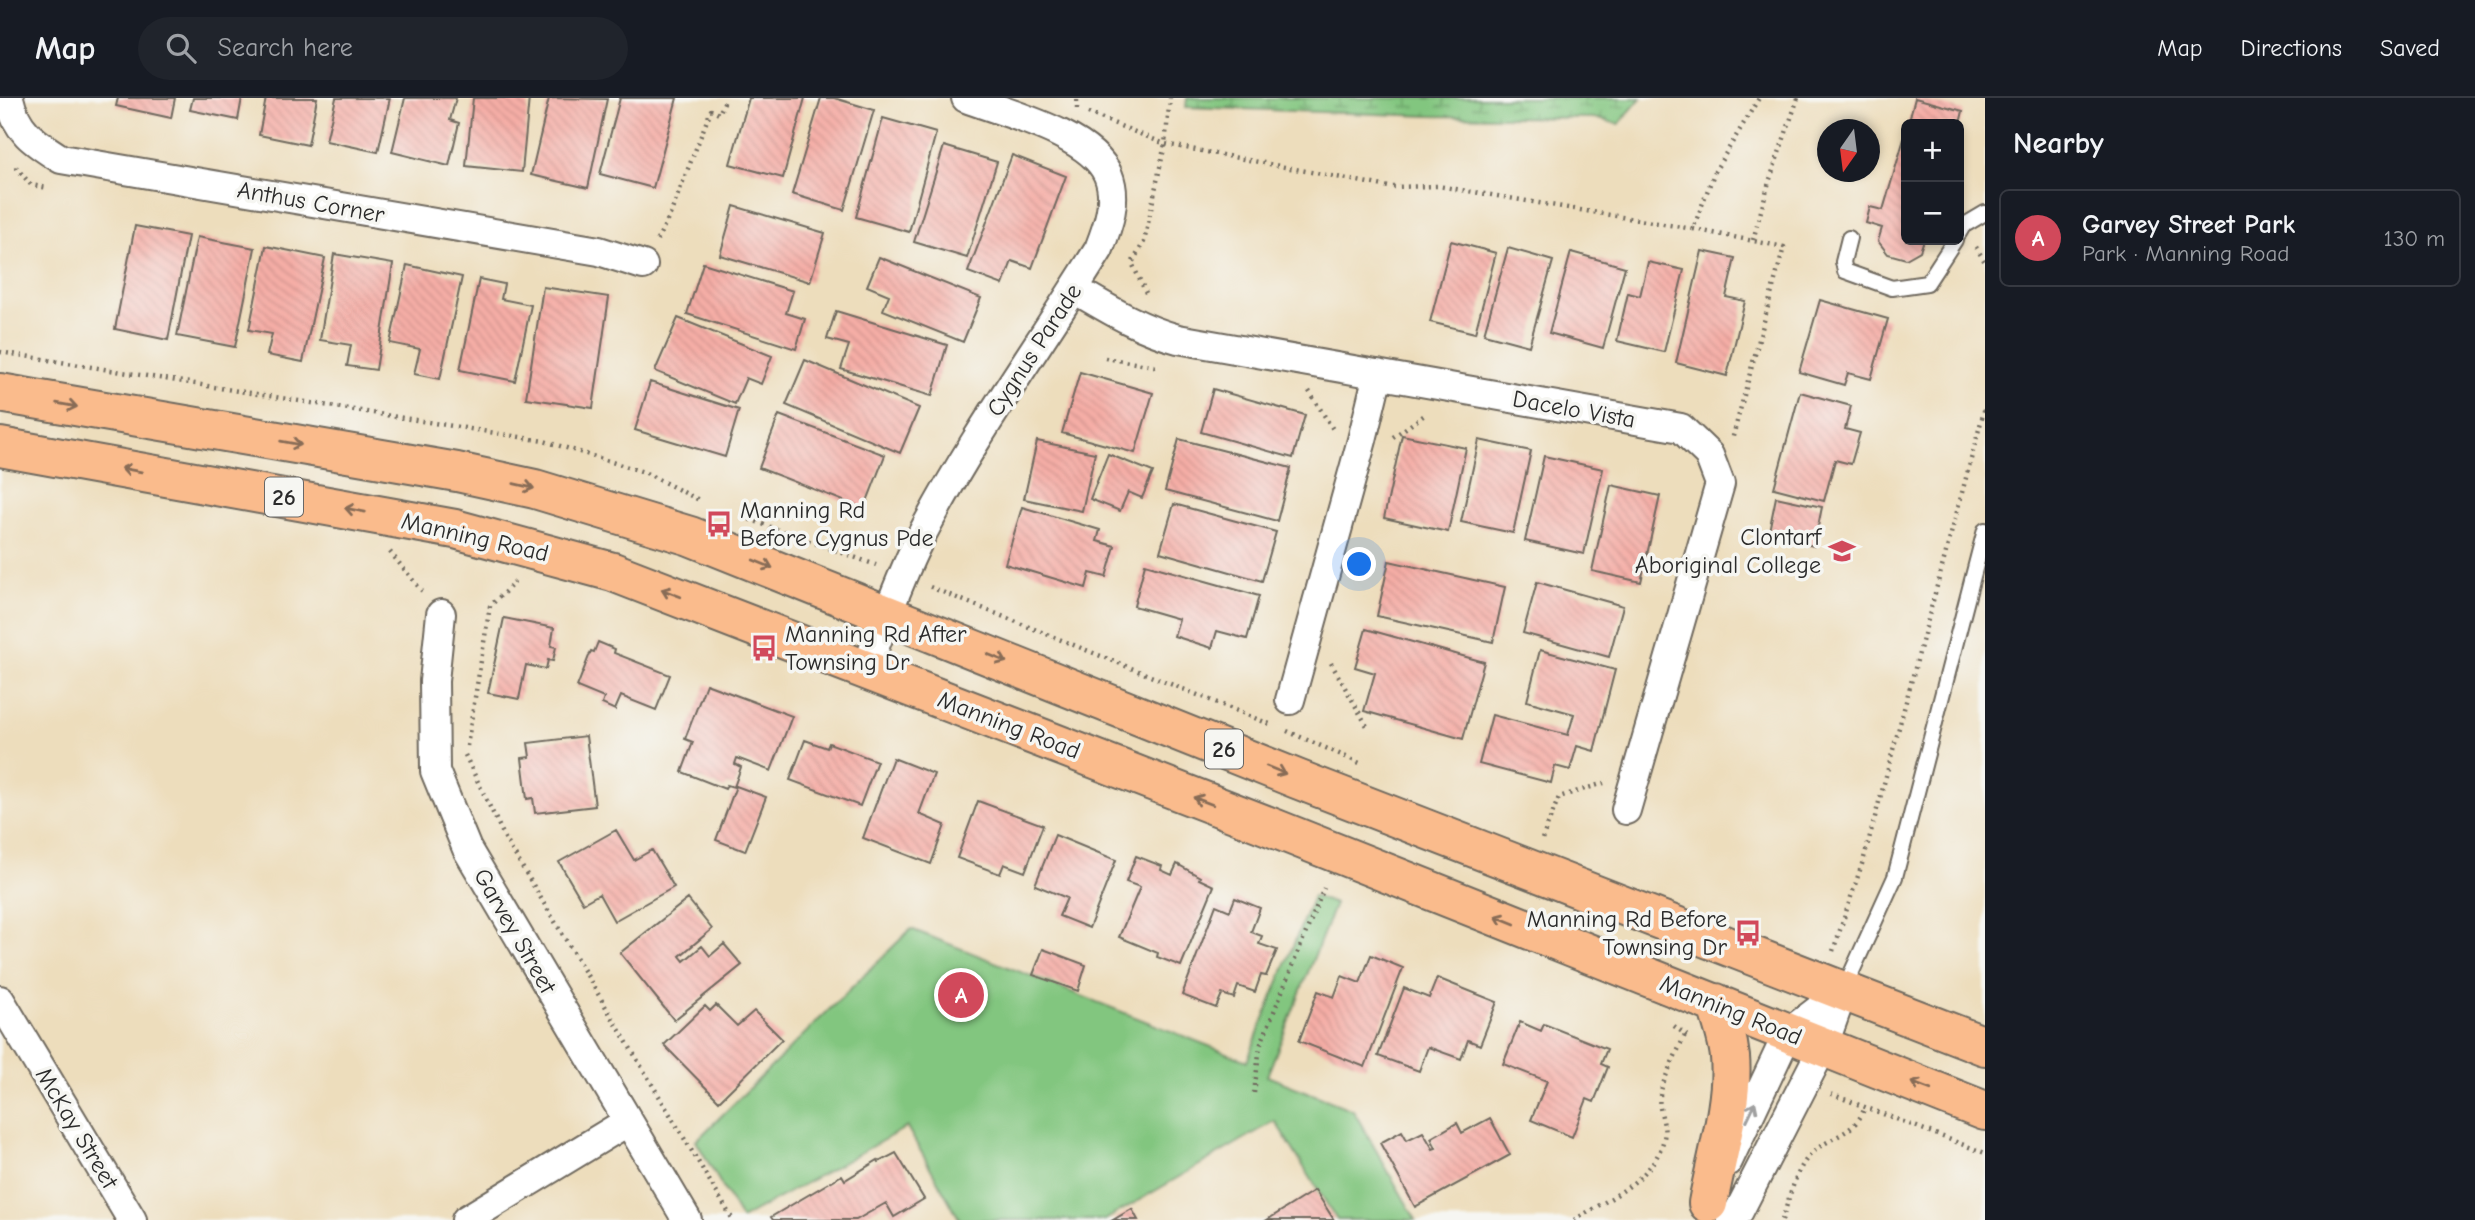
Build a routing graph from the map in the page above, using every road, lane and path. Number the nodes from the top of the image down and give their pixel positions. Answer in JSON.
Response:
{"nodes":[{"id":1,"x":9,"y":98,"type":"edge"},
{"id":2,"x":726,"y":98,"type":"edge"},
{"id":3,"x":966,"y":98,"type":"edge"},
{"id":4,"x":1077,"y":98,"type":"edge"},
{"id":5,"x":1170,"y":98,"type":"edge"},
{"id":6,"x":1759,"y":98,"type":"edge"},
{"id":7,"x":1798,"y":98,"type":"edge"},
{"id":8,"x":1068,"y":105,"type":"dead end"},
{"id":9,"x":1077,"y":109,"type":"junction"},
{"id":10,"x":1165,"y":144,"type":"junction"},
{"id":11,"x":1985,"y":213,"type":"edge"},
{"id":12,"x":1964,"y":225,"type":"edge"},
{"id":13,"x":1693,"y":229,"type":"junction"},
{"id":14,"x":1849,"y":238,"type":"dead end"},
{"id":15,"x":1753,"y":240,"type":"junction"},
{"id":16,"x":1952,"y":245,"type":"edge"},
{"id":17,"x":643,"y":265,"type":"joint"},
{"id":18,"x":1074,"y":289,"type":"junction"},
{"id":19,"x":1146,"y":293,"type":"dead end"},
{"id":20,"x":1105,"y":358,"type":"dead end"},
{"id":21,"x":1172,"y":369,"type":"dead end"},
{"id":22,"x":1377,"y":374,"type":"junction"},
{"id":23,"x":1308,"y":390,"type":"dead end"},
{"id":24,"x":0,"y":393,"type":"edge"},
{"id":25,"x":1985,"y":407,"type":"edge"},
{"id":26,"x":1431,"y":410,"type":"dead end"},
{"id":27,"x":1362,"y":440,"type":"junction"},
{"id":28,"x":0,"y":447,"type":"edge"},
{"id":29,"x":1720,"y":484,"type":"junction"},
{"id":30,"x":1985,"y":530,"type":"edge"},
{"id":31,"x":377,"y":549,"type":"dead end"},
{"id":32,"x":390,"y":551,"type":"junction"},
{"id":33,"x":403,"y":554,"type":"dead end"},
{"id":34,"x":520,"y":576,"type":"dead end"},
{"id":35,"x":440,"y":614,"type":"joint"},
{"id":36,"x":888,"y":615,"type":"junction"},
{"id":37,"x":1334,"y":653,"type":"dead end"},
{"id":38,"x":866,"y":669,"type":"junction"},
{"id":39,"x":1290,"y":700,"type":"dead end"},
{"id":40,"x":1367,"y":726,"type":"dead end"},
{"id":41,"x":1607,"y":783,"type":"dead end"},
{"id":42,"x":1626,"y":810,"type":"dead end"},
{"id":43,"x":1539,"y":845,"type":"dead end"},
{"id":44,"x":1312,"y":883,"type":"dead end"},
{"id":45,"x":1324,"y":888,"type":"junction"},
{"id":46,"x":1337,"y":892,"type":"dead end"},
{"id":47,"x":1837,"y":974,"type":"junction"},
{"id":48,"x":0,"y":1000,"type":"edge"},
{"id":49,"x":1716,"y":1003,"type":"junction"},
{"id":50,"x":1665,"y":1019,"type":"dead end"},
{"id":51,"x":1788,"y":1033,"type":"junction"},
{"id":52,"x":1685,"y":1035,"type":"junction"},
{"id":53,"x":1985,"y":1046,"type":"edge"},
{"id":54,"x":1823,"y":1047,"type":"junction"},
{"id":55,"x":1730,"y":1054,"type":"junction"},
{"id":56,"x":1804,"y":1084,"type":"junction"},
{"id":57,"x":1254,"y":1093,"type":"dead end"},
{"id":58,"x":1865,"y":1107,"type":"junction"},
{"id":59,"x":1985,"y":1111,"type":"edge"},
{"id":60,"x":628,"y":1122,"type":"junction"},
{"id":61,"x":1985,"y":1153,"type":"edge"},
{"id":62,"x":1716,"y":1214,"type":"edge"},
{"id":63,"x":132,"y":1220,"type":"edge"},
{"id":64,"x":466,"y":1220,"type":"edge"},
{"id":65,"x":687,"y":1220,"type":"edge"},
{"id":66,"x":733,"y":1220,"type":"edge"},
{"id":67,"x":1574,"y":1220,"type":"edge"},
{"id":68,"x":1782,"y":1220,"type":"edge"}],
"edges":[{"from":1,"to":17,"type":"street","name":"Anthus Corner"},
{"from":2,"to":17,"type":"path"},
{"from":3,"to":18,"type":"street","name":"Cygnus Parade"},
{"from":4,"to":9,"type":"path"},
{"from":5,"to":10,"type":"path"},
{"from":6,"to":13,"type":"path"},
{"from":7,"to":15,"type":"path"},
{"from":8,"to":9,"type":"path"},
{"from":9,"to":10,"type":"path"},
{"from":10,"to":13,"type":"path"},
{"from":10,"to":19,"type":"path"},
{"from":11,"to":12,"type":"lane"},
{"from":13,"to":15,"type":"path"},
{"from":14,"to":16,"type":"lane"},
{"from":15,"to":29,"type":"path"},
{"from":18,"to":22,"type":"street","name":"Dacelo Vista"},
{"from":18,"to":36,"type":"street","name":"Cygnus Parade"},
{"from":20,"to":21,"type":"path"},
{"from":22,"to":27,"type":"street"},
{"from":22,"to":29,"type":"street","name":"Dacelo Vista"},
{"from":23,"to":27,"type":"path"},
{"from":24,"to":36,"type":"main road","number":"26","one_way":true},
{"from":25,"to":47,"type":"path"},
{"from":26,"to":27,"type":"path"},
{"from":27,"to":39,"type":"street"},
{"from":38,"to":28,"type":"main road","name":"Manning Road","number":"26","one_way":true},
{"from":29,"to":42,"type":"street"},
{"from":30,"to":47,"type":"lane"},
{"from":31,"to":32,"type":"path"},
{"from":32,"to":33,"type":"path"},
{"from":32,"to":35,"type":"path"},
{"from":34,"to":66,"type":"path"},
{"from":35,"to":60,"type":"street","name":"Garvey Street"},
{"from":36,"to":38,"type":"street","name":"Cygnus Parade"},
{"from":36,"to":47,"type":"main road","number":"26","one_way":true},
{"from":37,"to":40,"type":"path"},
{"from":49,"to":38,"type":"main road","name":"Manning Road","number":"26","one_way":true},
{"from":41,"to":43,"type":"path"},
{"from":44,"to":45,"type":"path"},
{"from":45,"to":46,"type":"path"},
{"from":45,"to":57,"type":"path"},
{"from":47,"to":51,"type":"street"},
{"from":47,"to":53,"type":"main road","number":"26"},
{"from":47,"to":54,"type":"street"},
{"from":48,"to":63,"type":"street","name":"McKay Street"},
{"from":49,"to":51,"type":"main road","name":"Manning Road","number":"26"},
{"from":49,"to":55,"type":"main road"},
{"from":50,"to":52,"type":"path"},
{"from":51,"to":54,"type":"main road","name":"Manning Road","number":"26"},
{"from":62,"to":51,"type":"street","one_way":true},
{"from":52,"to":55,"type":"path"},
{"from":52,"to":67,"type":"path"},
{"from":54,"to":56,"type":"street"},
{"from":59,"to":54,"type":"main road","name":"Manning Road","number":"26","one_way":true},
{"from":55,"to":62,"type":"main road"},
{"from":56,"to":58,"type":"path"},
{"from":56,"to":62,"type":"street"},
{"from":58,"to":61,"type":"path"},
{"from":58,"to":68,"type":"path"},
{"from":60,"to":64,"type":"street"},
{"from":60,"to":65,"type":"street","name":"Garvey Street"}]}
